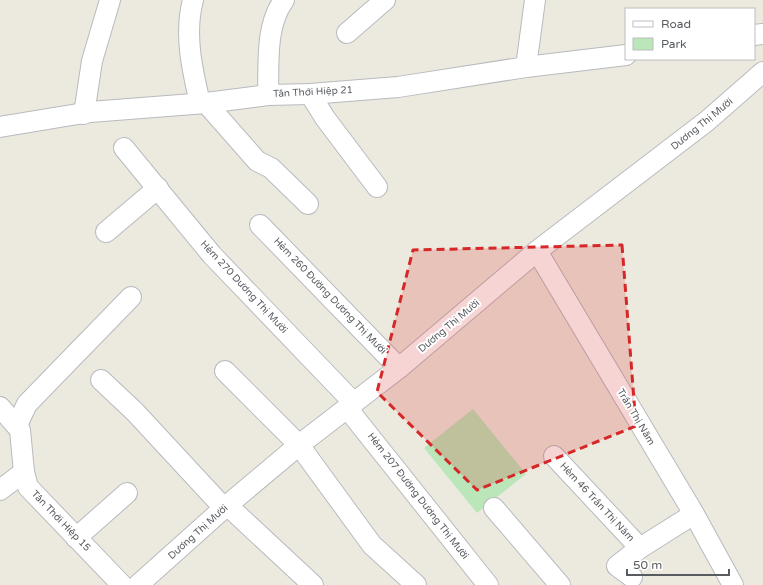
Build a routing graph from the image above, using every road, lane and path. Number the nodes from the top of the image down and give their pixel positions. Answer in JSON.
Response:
{"nodes":[{"id":1,"x":110,"y":0,"type":"edge"},
{"id":2,"x":193,"y":0,"type":"edge"},
{"id":3,"x":284,"y":0,"type":"edge"},
{"id":4,"x":385,"y":0,"type":"edge"},
{"id":5,"x":535,"y":0,"type":"edge"},
{"id":6,"x":347,"y":33,"type":"dead end"},
{"id":7,"x":625,"y":55,"type":"edge"},
{"id":8,"x":526,"y":67,"type":"junction"},
{"id":9,"x":763,"y":72,"type":"edge"},
{"id":10,"x":310,"y":94,"type":"junction"},
{"id":11,"x":268,"y":95,"type":"junction"},
{"id":12,"x":203,"y":103,"type":"junction"},
{"id":13,"x":84,"y":114,"type":"junction"},
{"id":14,"x":0,"y":128,"type":"edge"},
{"id":15,"x":124,"y":148,"type":"dead end"},
{"id":16,"x":377,"y":187,"type":"dead end"},
{"id":17,"x":158,"y":188,"type":"junction"},
{"id":18,"x":308,"y":204,"type":"dead end"},
{"id":19,"x":260,"y":225,"type":"dead end"},
{"id":20,"x":106,"y":232,"type":"dead end"},
{"id":21,"x":537,"y":251,"type":"junction"},
{"id":22,"x":131,"y":297,"type":"dead end"},
{"id":23,"x":399,"y":368,"type":"junction"},
{"id":24,"x":225,"y":371,"type":"dead end"},
{"id":25,"x":101,"y":380,"type":"dead end"},
{"id":26,"x":351,"y":405,"type":"junction"},
{"id":27,"x":0,"y":407,"type":"edge"},
{"id":28,"x":17,"y":425,"type":"junction"},
{"id":29,"x":299,"y":446,"type":"junction"},
{"id":30,"x":554,"y":456,"type":"dead end"},
{"id":31,"x":24,"y":472,"type":"junction"},
{"id":32,"x":0,"y":490,"type":"edge"},
{"id":33,"x":128,"y":493,"type":"dead end"},
{"id":34,"x":226,"y":507,"type":"junction"},
{"id":35,"x":494,"y":508,"type":"dead end"},
{"id":36,"x":694,"y":514,"type":"junction"},
{"id":37,"x":76,"y":538,"type":"junction"},
{"id":38,"x":640,"y":548,"type":"junction"},
{"id":39,"x":632,"y":577,"type":"dead end"},
{"id":40,"x":729,"y":583,"type":"edge"},
{"id":41,"x":122,"y":585,"type":"edge"},
{"id":42,"x":138,"y":585,"type":"edge"},
{"id":43,"x":314,"y":585,"type":"edge"},
{"id":44,"x":416,"y":585,"type":"edge"},
{"id":45,"x":488,"y":585,"type":"edge"},
{"id":46,"x":560,"y":585,"type":"edge"}],
"edges":[{"from":1,"to":13,"type":"street"},
{"from":2,"to":12,"type":"street"},
{"from":3,"to":11,"type":"street"},
{"from":4,"to":6,"type":"street"},
{"from":5,"to":8,"type":"street"},
{"from":7,"to":8,"type":"street","name":"Tân Thới Hiệp 21"},
{"from":8,"to":10,"type":"street","name":"Tân Thới Hiệp 21"},
{"from":9,"to":21,"type":"street","name":"Dương Thị Mười"},
{"from":10,"to":11,"type":"street","name":"Tân Thới Hiệp 21"},
{"from":10,"to":16,"type":"street"},
{"from":11,"to":12,"type":"street","name":"Tân Thới Hiệp 21"},
{"from":12,"to":13,"type":"street","name":"Tân Thới Hiệp 21"},
{"from":12,"to":18,"type":"street"},
{"from":13,"to":14,"type":"street","name":"Tân Thới Hiệp 21"},
{"from":15,"to":17,"type":"street","name":"Hẻm 270 Dương Thị Mười"},
{"from":17,"to":20,"type":"street"},
{"from":17,"to":26,"type":"street","name":"Hẻm 270 Dương Thị Mười"},
{"from":19,"to":23,"type":"street","name":"Hẻm 260 Đường Dương Thị Mười"},
{"from":21,"to":23,"type":"street","name":"Dương Thị Mười"},
{"from":21,"to":36,"type":"street","name":"Trần Thị Năm"},
{"from":22,"to":28,"type":"street"},
{"from":23,"to":26,"type":"street","name":"Dương Thị Mười"},
{"from":24,"to":29,"type":"street"},
{"from":25,"to":34,"type":"street"},
{"from":26,"to":29,"type":"street","name":"Dương Thị Mười"},
{"from":26,"to":45,"type":"street","name":"Hẻm 207 Đường Dương Thị Mười"},
{"from":27,"to":28,"type":"street"},
{"from":28,"to":31,"type":"street","name":"Tân Thới Hiệp 15"},
{"from":29,"to":34,"type":"street","name":"Dương Thị Mười"},
{"from":29,"to":44,"type":"street"},
{"from":30,"to":38,"type":"street","name":"Hẻm 46 Trần Thị Năm"},
{"from":31,"to":32,"type":"street"},
{"from":31,"to":37,"type":"street","name":"Tân Thới Hiệp 15"},
{"from":33,"to":37,"type":"street"},
{"from":34,"to":42,"type":"street","name":"Dương Thị Mười"},
{"from":34,"to":43,"type":"street"},
{"from":35,"to":46,"type":"street"},
{"from":36,"to":38,"type":"street","name":"Hẻm 46 Trần Thị Năm"},
{"from":36,"to":40,"type":"street","name":"Trần Thị Năm"},
{"from":37,"to":41,"type":"street","name":"Tân Thới Hiệp 15"},
{"from":38,"to":39,"type":"street","name":"Hẻm 46 Trần Thị Năm"}]}
